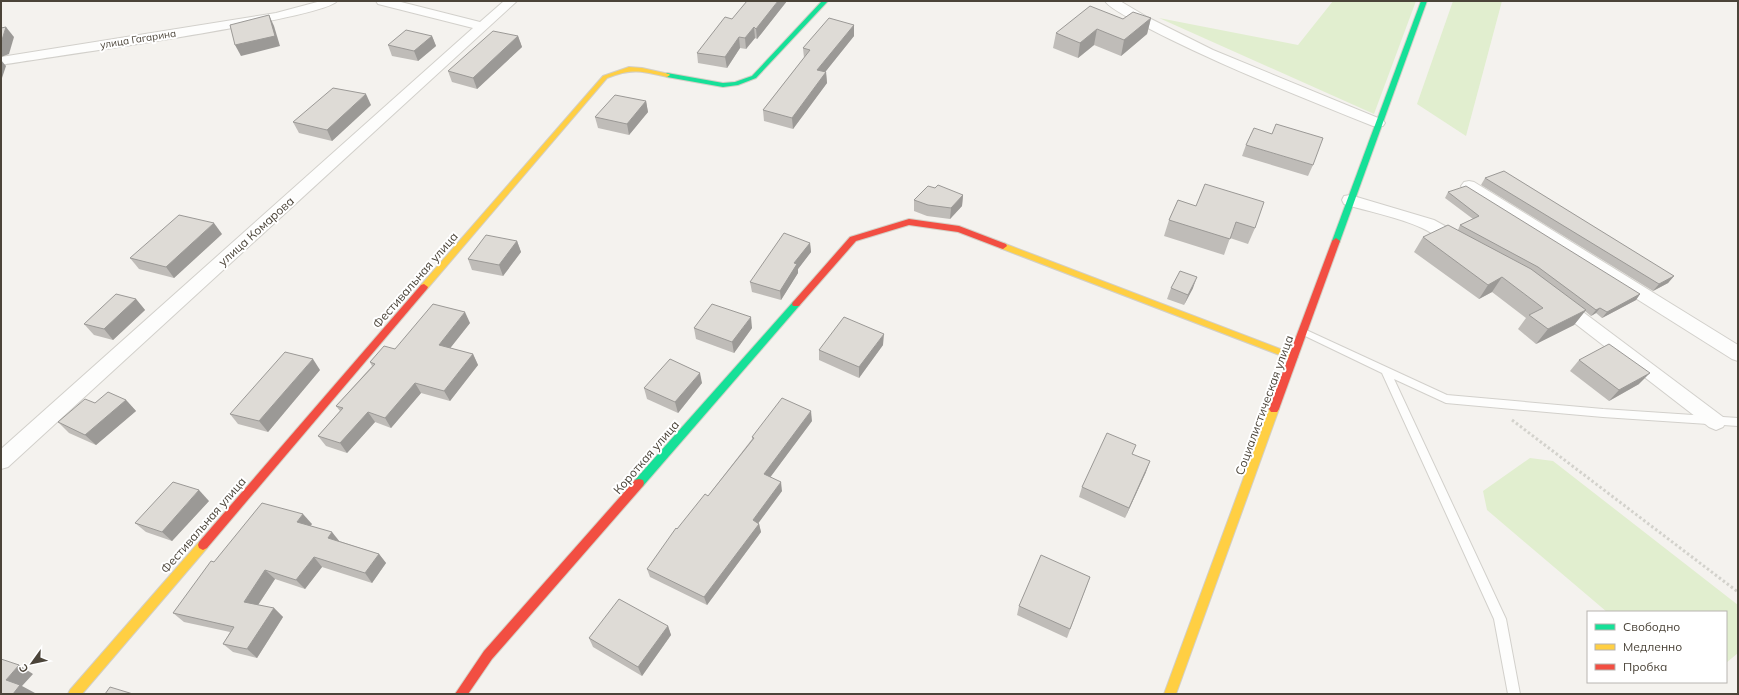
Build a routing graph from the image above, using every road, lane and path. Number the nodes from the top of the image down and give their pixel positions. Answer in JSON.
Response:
{"nodes":[{"id":1,"x":331,"y":1,"type":"edge"},
{"id":2,"x":382,"y":1,"type":"edge"},
{"id":3,"x":511,"y":1,"type":"edge"},
{"id":4,"x":825,"y":1,"type":"edge"},
{"id":5,"x":1111,"y":1,"type":"edge"},
{"id":6,"x":1424,"y":1,"type":"edge"},
{"id":7,"x":481,"y":26,"type":"junction"},
{"id":8,"x":1,"y":61,"type":"edge"},
{"id":9,"x":1378,"y":123,"type":"junction"},
{"id":10,"x":1469,"y":186,"type":"edge"},
{"id":11,"x":1350,"y":200,"type":"junction"},
{"id":12,"x":1474,"y":249,"type":"edge"},
{"id":13,"x":1546,"y":292,"type":"edge"},
{"id":14,"x":1304,"y":332,"type":"junction"},
{"id":15,"x":1738,"y":354,"type":"edge"},
{"id":16,"x":1293,"y":358,"type":"junction"},
{"id":17,"x":1386,"y":371,"type":"junction"},
{"id":18,"x":1489,"y":403,"type":"junction"},
{"id":19,"x":1716,"y":422,"type":"junction"},
{"id":20,"x":1738,"y":422,"type":"edge"},
{"id":21,"x":1,"y":461,"type":"edge"},
{"id":22,"x":1738,"y":592,"type":"edge"},
{"id":23,"x":74,"y":694,"type":"edge"},
{"id":24,"x":461,"y":694,"type":"edge"},
{"id":25,"x":1170,"y":694,"type":"edge"},
{"id":26,"x":1514,"y":694,"type":"edge"}],
"edges":[{"from":1,"to":8,"type":"street","name":"улица Гагарина"},
{"from":2,"to":7,"type":"street"},
{"from":3,"to":7,"type":"street","name":"улица Комарова"},
{"from":4,"to":23,"type":"street","name":"Фестивальная улица"},
{"from":5,"to":9,"type":"street"},
{"from":6,"to":9,"type":"street","name":"Социалистическая улица"},
{"from":7,"to":21,"type":"street","name":"улица Комарова"},
{"from":9,"to":11,"type":"street","name":"Социалистическая улица"},
{"from":10,"to":15,"type":"street"},
{"from":11,"to":12,"type":"street"},
{"from":11,"to":14,"type":"street","name":"Социалистическая улица"},
{"from":13,"to":19,"type":"street"},
{"from":14,"to":16,"type":"street","name":"Социалистическая улица"},
{"from":14,"to":17,"type":"lane"},
{"from":16,"to":24,"type":"street","name":"Короткая улица"},
{"from":16,"to":25,"type":"street","name":"Социалистическая улица"},
{"from":17,"to":18,"type":"lane"},
{"from":17,"to":26,"type":"lane"},
{"from":18,"to":19,"type":"lane"},
{"from":18,"to":22,"type":"path"},
{"from":19,"to":20,"type":"lane"}]}
